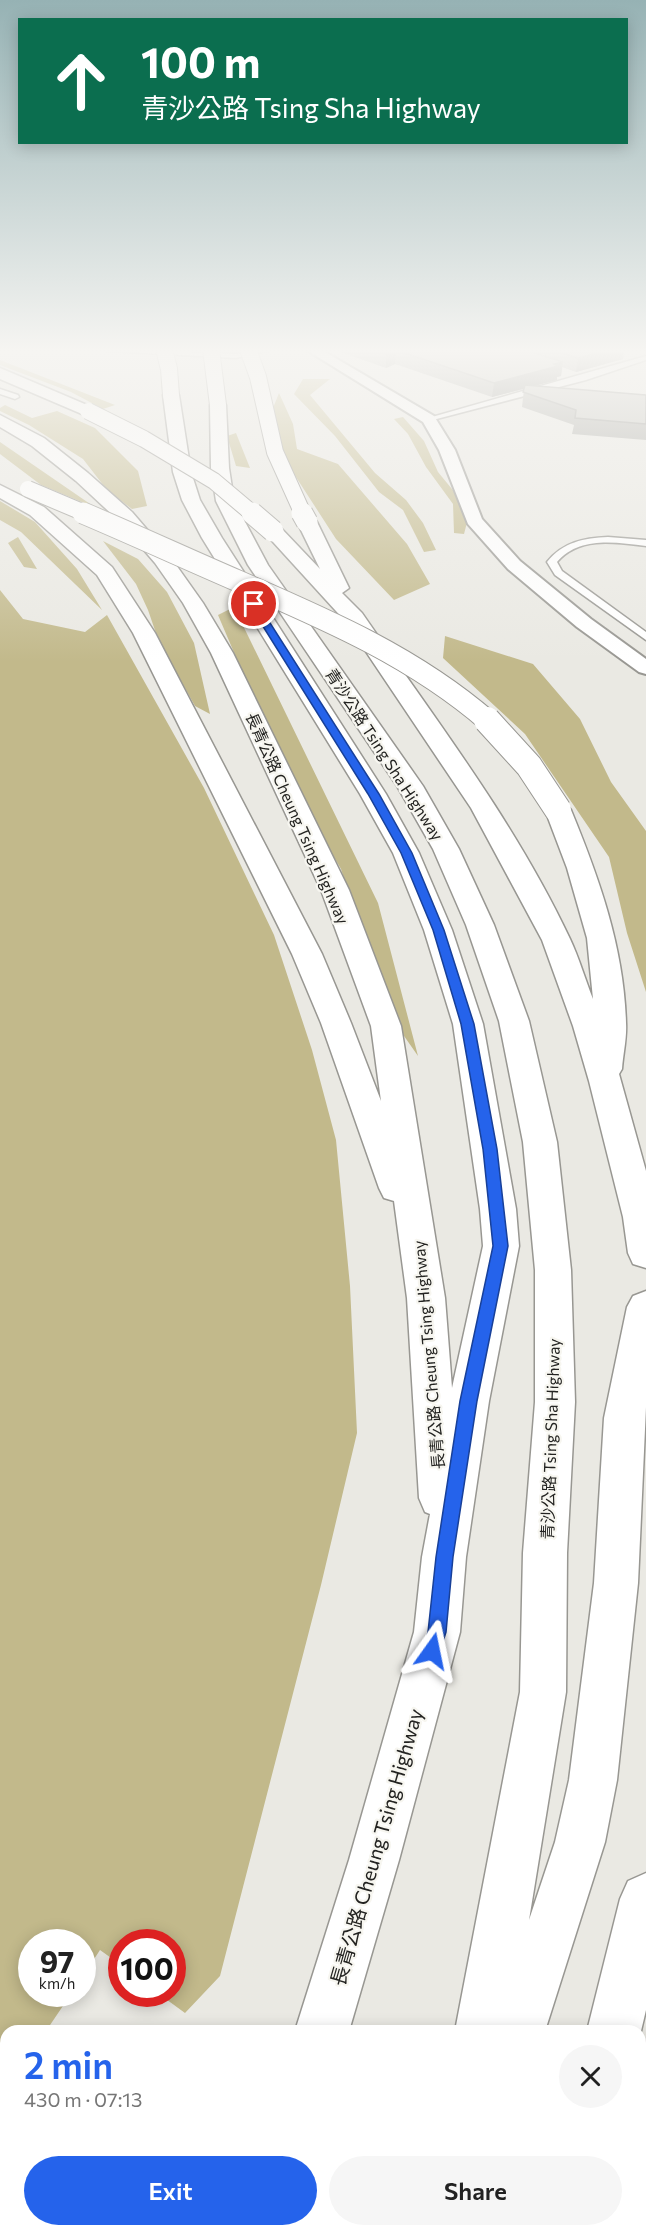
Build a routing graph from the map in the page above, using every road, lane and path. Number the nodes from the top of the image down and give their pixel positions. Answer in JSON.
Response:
{"nodes":[{"id":1,"x":52,"y":453,"type":"edge"},
{"id":2,"x":168,"y":453,"type":"edge"},
{"id":3,"x":179,"y":453,"type":"edge"},
{"id":4,"x":220,"y":453,"type":"edge"},
{"id":5,"x":275,"y":453,"type":"edge"},
{"id":6,"x":448,"y":453,"type":"edge"},
{"id":7,"x":0,"y":477,"type":"edge"},
{"id":8,"x":14,"y":490,"type":"edge"},
{"id":9,"x":646,"y":543,"type":"edge"},
{"id":10,"x":354,"y":618,"type":"junction"},
{"id":11,"x":646,"y":637,"type":"edge"},
{"id":12,"x":646,"y":668,"type":"edge"},
{"id":13,"x":605,"y":1081,"type":"junction"},
{"id":14,"x":501,"y":1246,"type":"joint"},
{"id":15,"x":646,"y":1253,"type":"edge"},
{"id":16,"x":421,"y":1257,"type":"junction"},
{"id":17,"x":646,"y":1307,"type":"edge"},
{"id":18,"x":444,"y":1557,"type":"junction"},
{"id":19,"x":646,"y":1899,"type":"edge"},
{"id":20,"x":324,"y":2025,"type":"edge"},
{"id":21,"x":483,"y":2025,"type":"edge"},
{"id":22,"x":520,"y":2025,"type":"edge"},
{"id":23,"x":615,"y":2025,"type":"edge"}],
"edges":[{"from":1,"to":16,"type":"highway","name":"長青公路 Cheung Tsing Highway"},
{"from":2,"to":10,"type":"highway","bridge":true},
{"from":3,"to":14,"type":"highway","name":"青沙公路 Tsing Sha Highway","bridge":true},
{"from":4,"to":21,"type":"highway","name":"青沙公路 Tsing Sha Highway","bridge":true},
{"from":5,"to":10,"type":"highway","bridge":true},
{"from":6,"to":12,"type":"street"},
{"from":7,"to":8,"type":"highway"},
{"from":8,"to":13,"type":"highway","bridge":true},
{"from":8,"to":16,"type":"highway"},
{"from":9,"to":11,"type":"lane"},
{"from":10,"to":13,"type":"highway","bridge":true},
{"from":13,"to":15,"type":"highway"},
{"from":14,"to":18,"type":"highway","name":"長青公路 Cheung Tsing Highway"},
{"from":16,"to":18,"type":"highway","name":"長青公路 Cheung Tsing Highway"},
{"from":17,"to":22,"type":"highway"},
{"from":18,"to":20,"type":"highway","name":"長青公路 Cheung Tsing Highway"},
{"from":19,"to":23,"type":"highway"}]}
